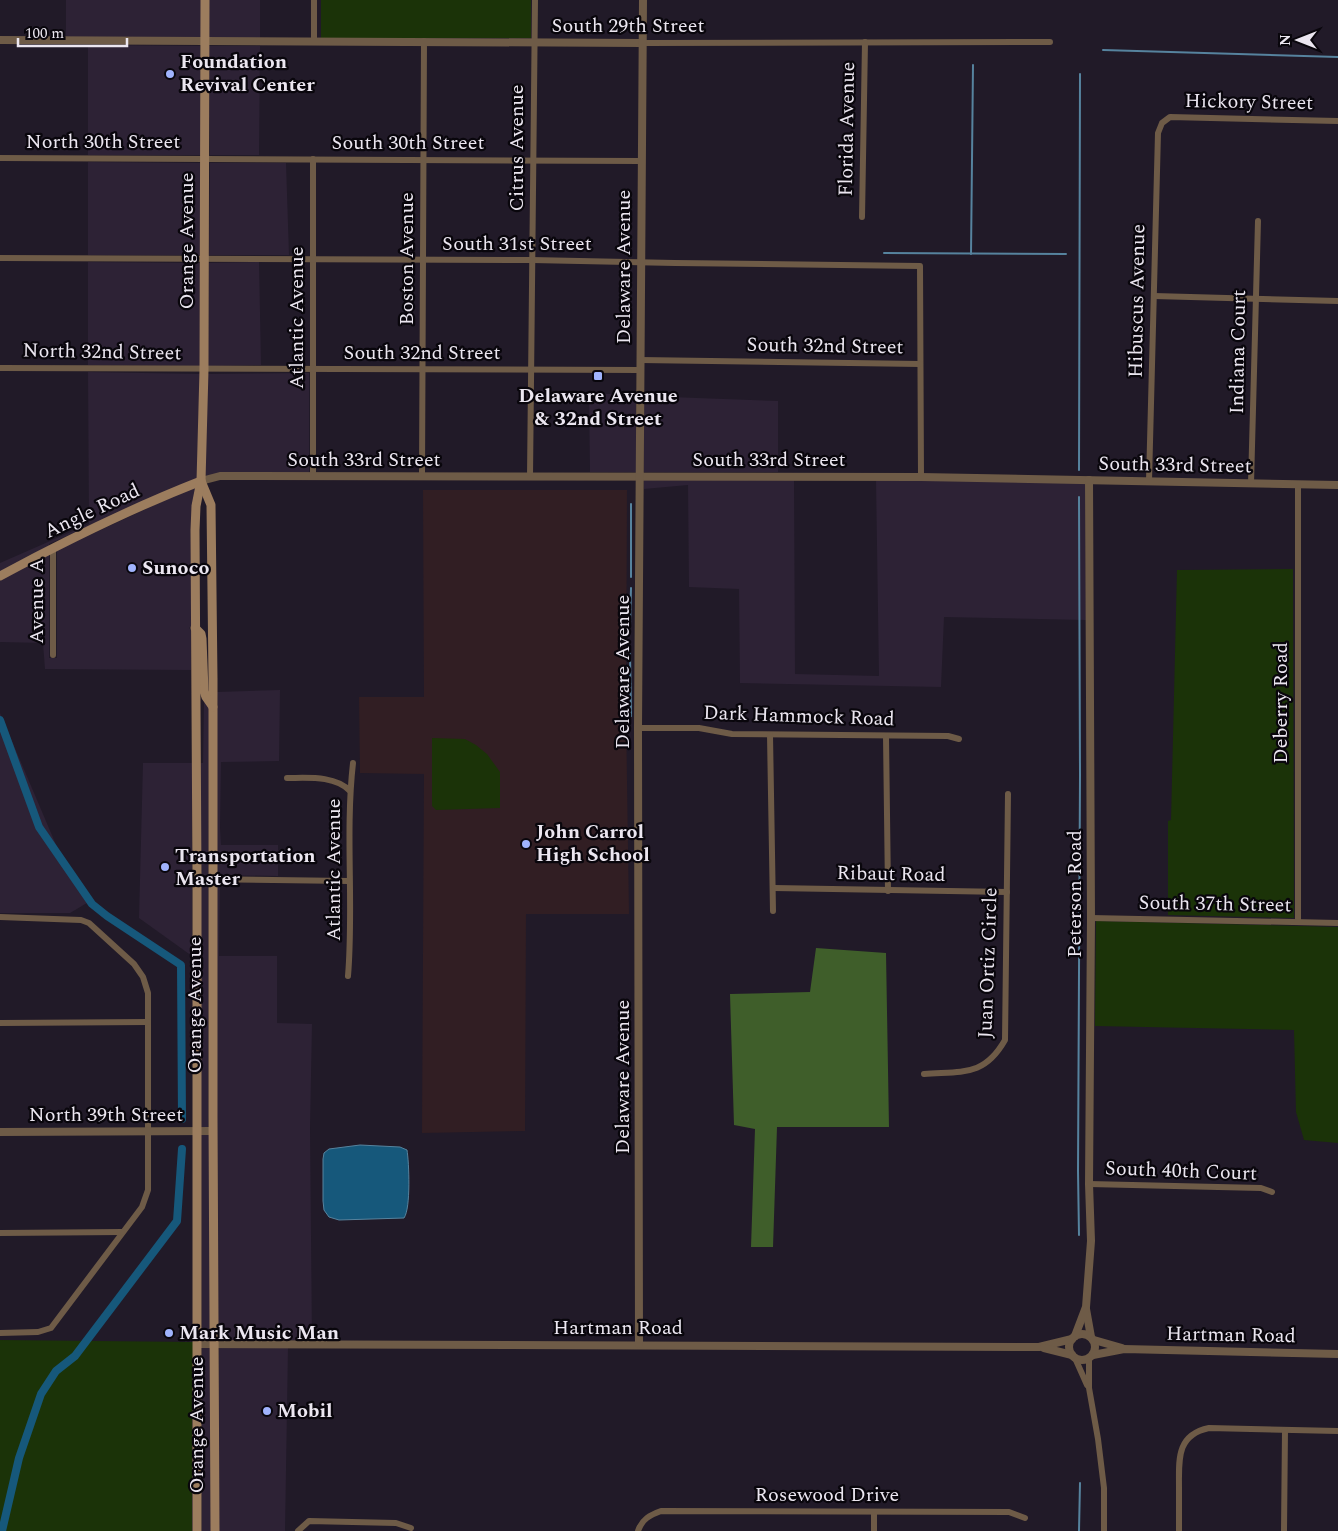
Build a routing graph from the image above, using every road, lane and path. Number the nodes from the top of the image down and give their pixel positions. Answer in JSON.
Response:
{"nodes":[{"id":1,"x":205,"y":0,"type":"edge"},
{"id":2,"x":314,"y":0,"type":"edge"},
{"id":3,"x":535,"y":0,"type":"edge"},
{"id":4,"x":643,"y":0,"type":"edge"},
{"id":5,"x":0,"y":40,"type":"edge"},
{"id":6,"x":205,"y":42,"type":"junction"},
{"id":7,"x":314,"y":42,"type":"junction"},
{"id":8,"x":424,"y":42,"type":"junction"},
{"id":9,"x":865,"y":42,"type":"junction"},
{"id":10,"x":1050,"y":42,"type":"dead end"},
{"id":11,"x":534,"y":43,"type":"junction"},
{"id":12,"x":642,"y":43,"type":"junction"},
{"id":13,"x":1338,"y":121,"type":"edge"},
{"id":14,"x":1162,"y":123,"type":"joint"},
{"id":15,"x":0,"y":158,"type":"edge"},
{"id":16,"x":205,"y":159,"type":"junction"},
{"id":17,"x":313,"y":159,"type":"junction"},
{"id":18,"x":424,"y":160,"type":"junction"},
{"id":19,"x":534,"y":160,"type":"junction"},
{"id":20,"x":641,"y":161,"type":"junction"},
{"id":21,"x":862,"y":217,"type":"dead end"},
{"id":22,"x":1258,"y":222,"type":"dead end"},
{"id":23,"x":0,"y":258,"type":"edge"},
{"id":24,"x":313,"y":258,"type":"junction"},
{"id":25,"x":204,"y":259,"type":"junction"},
{"id":26,"x":422,"y":260,"type":"junction"},
{"id":27,"x":532,"y":260,"type":"junction"},
{"id":28,"x":640,"y":262,"type":"junction"},
{"id":29,"x":1154,"y":296,"type":"junction"},
{"id":30,"x":1256,"y":299,"type":"junction"},
{"id":31,"x":1338,"y":301,"type":"edge"},
{"id":32,"x":640,"y":360,"type":"junction"},
{"id":33,"x":920,"y":364,"type":"junction"},
{"id":34,"x":0,"y":368,"type":"edge"},
{"id":35,"x":314,"y":369,"type":"junction"},
{"id":36,"x":422,"y":369,"type":"junction"},
{"id":37,"x":204,"y":370,"type":"junction"},
{"id":38,"x":532,"y":370,"type":"junction"},
{"id":39,"x":640,"y":370,"type":"junction"},
{"id":40,"x":313,"y":476,"type":"junction"},
{"id":41,"x":640,"y":476,"type":"junction"},
{"id":42,"x":422,"y":477,"type":"junction"},
{"id":43,"x":530,"y":477,"type":"junction"},
{"id":44,"x":921,"y":477,"type":"junction"},
{"id":45,"x":1089,"y":480,"type":"junction"},
{"id":46,"x":201,"y":481,"type":"junction"},
{"id":47,"x":1149,"y":481,"type":"junction"},
{"id":48,"x":1251,"y":484,"type":"junction"},
{"id":49,"x":1298,"y":484,"type":"junction"},
{"id":50,"x":1338,"y":486,"type":"edge"},
{"id":51,"x":53,"y":548,"type":"junction"},
{"id":52,"x":0,"y":576,"type":"edge"},
{"id":53,"x":195,"y":628,"type":"junction"},
{"id":54,"x":53,"y":655,"type":"dead end"},
{"id":55,"x":213,"y":707,"type":"junction"},
{"id":56,"x":638,"y":728,"type":"junction"},
{"id":57,"x":770,"y":735,"type":"junction"},
{"id":58,"x":886,"y":736,"type":"junction"},
{"id":59,"x":959,"y":739,"type":"dead end"},
{"id":60,"x":353,"y":763,"type":"dead end"},
{"id":61,"x":287,"y":778,"type":"dead end"},
{"id":62,"x":350,"y":792,"type":"junction"},
{"id":63,"x":1008,"y":794,"type":"dead end"},
{"id":64,"x":197,"y":878,"type":"junction"},
{"id":65,"x":212,"y":879,"type":"junction"},
{"id":66,"x":349,"y":881,"type":"junction"},
{"id":67,"x":774,"y":888,"type":"junction"},
{"id":68,"x":888,"y":891,"type":"junction"},
{"id":69,"x":1007,"y":892,"type":"junction"},
{"id":70,"x":773,"y":911,"type":"dead end"},
{"id":71,"x":0,"y":917,"type":"edge"},
{"id":72,"x":1091,"y":918,"type":"junction"},
{"id":73,"x":1298,"y":922,"type":"junction"},
{"id":74,"x":1338,"y":923,"type":"edge"},
{"id":75,"x":348,"y":976,"type":"dead end"},
{"id":76,"x":148,"y":1022,"type":"junction"},
{"id":77,"x":0,"y":1023,"type":"edge"},
{"id":78,"x":924,"y":1074,"type":"dead end"},
{"id":79,"x":149,"y":1130,"type":"junction"},
{"id":80,"x":196,"y":1131,"type":"junction"},
{"id":81,"x":213,"y":1131,"type":"junction"},
{"id":82,"x":0,"y":1132,"type":"edge"},
{"id":83,"x":1089,"y":1184,"type":"junction"},
{"id":84,"x":1272,"y":1192,"type":"dead end"},
{"id":85,"x":122,"y":1232,"type":"junction"},
{"id":86,"x":0,"y":1233,"type":"edge"},
{"id":87,"x":1086,"y":1307,"type":"junction"},
{"id":88,"x":0,"y":1333,"type":"edge"},
{"id":89,"x":1073,"y":1337,"type":"junction"},
{"id":90,"x":1092,"y":1338,"type":"junction"},
{"id":91,"x":198,"y":1344,"type":"junction"},
{"id":92,"x":214,"y":1344,"type":"junction"},
{"id":93,"x":639,"y":1344,"type":"junction"},
{"id":94,"x":1039,"y":1347,"type":"junction"},
{"id":95,"x":1124,"y":1349,"type":"junction"},
{"id":96,"x":1338,"y":1354,"type":"edge"},
{"id":97,"x":1074,"y":1357,"type":"junction"},
{"id":98,"x":1091,"y":1357,"type":"junction"},
{"id":99,"x":1089,"y":1388,"type":"junction"},
{"id":100,"x":1285,"y":1430,"type":"junction"},
{"id":101,"x":1338,"y":1431,"type":"edge"},
{"id":102,"x":874,"y":1512,"type":"junction"},
{"id":103,"x":1025,"y":1518,"type":"dead end"},
{"id":104,"x":411,"y":1528,"type":"dead end"},
{"id":105,"x":197,"y":1531,"type":"edge"},
{"id":106,"x":215,"y":1531,"type":"edge"},
{"id":107,"x":298,"y":1531,"type":"edge"},
{"id":108,"x":638,"y":1531,"type":"edge"},
{"id":109,"x":874,"y":1531,"type":"edge"},
{"id":110,"x":1104,"y":1531,"type":"edge"},
{"id":111,"x":1179,"y":1531,"type":"edge"},
{"id":112,"x":1284,"y":1531,"type":"edge"}],
"edges":[{"from":1,"to":6,"type":"main road","name":"Orange Avenue"},
{"from":2,"to":7,"type":"street"},
{"from":3,"to":11,"type":"street","name":"Citrus Avenue"},
{"from":4,"to":12,"type":"street","name":"Delaware Avenue"},
{"from":5,"to":6,"type":"street","name":"South 29th Street"},
{"from":6,"to":7,"type":"street","name":"South 29th Street"},
{"from":6,"to":16,"type":"main road","name":"Orange Avenue"},
{"from":7,"to":8,"type":"street","name":"South 29th Street"},
{"from":8,"to":11,"type":"street","name":"South 29th Street"},
{"from":8,"to":18,"type":"street","name":"Boston Avenue"},
{"from":9,"to":10,"type":"street","name":"South 29th Street"},
{"from":9,"to":12,"type":"street","name":"South 29th Street"},
{"from":9,"to":21,"type":"street","name":"Florida Avenue"},
{"from":11,"to":12,"type":"street","name":"South 29th Street"},
{"from":11,"to":19,"type":"street","name":"Citrus Avenue"},
{"from":12,"to":20,"type":"street","name":"Delaware Avenue"},
{"from":13,"to":14,"type":"street","name":"Hickory Street"},
{"from":14,"to":29,"type":"street","name":"Hibuscus Avenue"},
{"from":15,"to":16,"type":"street","name":"North 30th Street"},
{"from":16,"to":17,"type":"street","name":"South 30th Street"},
{"from":16,"to":25,"type":"main road","name":"Orange Avenue"},
{"from":17,"to":18,"type":"street","name":"South 30th Street"},
{"from":17,"to":24,"type":"street","name":"Atlantic Avenue"},
{"from":18,"to":19,"type":"street","name":"South 30th Street"},
{"from":18,"to":26,"type":"street","name":"Boston Avenue"},
{"from":19,"to":20,"type":"street","name":"South 30th Street"},
{"from":19,"to":27,"type":"street","name":"Citrus Avenue"},
{"from":20,"to":28,"type":"street","name":"Delaware Avenue"},
{"from":22,"to":30,"type":"street","name":"Indiana Court"},
{"from":23,"to":25,"type":"street","name":"South 31st Street"},
{"from":24,"to":25,"type":"street","name":"South 31st Street"},
{"from":24,"to":26,"type":"street","name":"South 31st Street"},
{"from":24,"to":35,"type":"street","name":"Atlantic Avenue"},
{"from":25,"to":37,"type":"main road","name":"Orange Avenue"},
{"from":26,"to":27,"type":"street","name":"South 31st Street"},
{"from":26,"to":36,"type":"street","name":"Boston Avenue"},
{"from":27,"to":28,"type":"street","name":"South 31st Street"},
{"from":27,"to":38,"type":"street","name":"Citrus Avenue"},
{"from":28,"to":32,"type":"street","name":"Delaware Avenue"},
{"from":28,"to":33,"type":"street","name":"South 31st Street"},
{"from":29,"to":30,"type":"street"},
{"from":29,"to":47,"type":"street","name":"Hibuscus Avenue"},
{"from":30,"to":31,"type":"street"},
{"from":30,"to":48,"type":"street","name":"Indiana Court"},
{"from":32,"to":33,"type":"street","name":"South 32nd Street"},
{"from":32,"to":39,"type":"street","name":"Delaware Avenue"},
{"from":33,"to":44,"type":"street"},
{"from":34,"to":37,"type":"street","name":"North 32nd Street"},
{"from":35,"to":36,"type":"street","name":"South 32nd Street"},
{"from":35,"to":37,"type":"street","name":"South 32nd Street"},
{"from":35,"to":40,"type":"street","name":"Atlantic Avenue"},
{"from":36,"to":38,"type":"street","name":"South 32nd Street"},
{"from":36,"to":42,"type":"street","name":"Boston Avenue"},
{"from":37,"to":46,"type":"main road","name":"Orange Avenue"},
{"from":38,"to":39,"type":"street","name":"South 32nd Street"},
{"from":38,"to":43,"type":"street","name":"Citrus Avenue"},
{"from":39,"to":41,"type":"street","name":"Delaware Avenue"},
{"from":40,"to":42,"type":"street","name":"South 33rd Street"},
{"from":40,"to":46,"type":"street","name":"South 33rd Street"},
{"from":41,"to":43,"type":"street","name":"South 33rd Street"},
{"from":41,"to":44,"type":"street","name":"South 33rd Street"},
{"from":41,"to":56,"type":"street","name":"Delaware Avenue"},
{"from":42,"to":43,"type":"street","name":"South 33rd Street"},
{"from":44,"to":45,"type":"street","name":"South 33rd Street"},
{"from":45,"to":47,"type":"street","name":"South 33rd Street"},
{"from":45,"to":72,"type":"street","name":"Peterson Road"},
{"from":46,"to":51,"type":"main road","name":"Angle Road"},
{"from":46,"to":53,"type":"main road","name":"Orange Avenue"},
{"from":46,"to":55,"type":"main road","name":"Orange Avenue"},
{"from":47,"to":48,"type":"street","name":"South 33rd Street"},
{"from":48,"to":49,"type":"street","name":"South 33rd Street"},
{"from":49,"to":50,"type":"street","name":"South 33rd Street"},
{"from":49,"to":73,"type":"street","name":"Deberry Road"},
{"from":51,"to":52,"type":"main road","name":"Angle Road"},
{"from":51,"to":54,"type":"street","name":"Avenue A"},
{"from":53,"to":55,"type":"main road"},
{"from":53,"to":64,"type":"main road","name":"Orange Avenue"},
{"from":55,"to":65,"type":"main road","name":"Orange Avenue"},
{"from":56,"to":57,"type":"street","name":"Dark Hammock Road"},
{"from":56,"to":93,"type":"street","name":"Delaware Avenue"},
{"from":57,"to":58,"type":"street","name":"Dark Hammock Road"},
{"from":57,"to":67,"type":"street"},
{"from":58,"to":59,"type":"street","name":"Dark Hammock Road"},
{"from":58,"to":68,"type":"street"},
{"from":60,"to":62,"type":"street","name":"Atlantic Avenue"},
{"from":61,"to":62,"type":"street"},
{"from":62,"to":66,"type":"street","name":"Atlantic Avenue"},
{"from":63,"to":69,"type":"street","name":"Juan Ortiz Circle"},
{"from":64,"to":65,"type":"street"},
{"from":64,"to":80,"type":"main road","name":"Orange Avenue"},
{"from":65,"to":66,"type":"street"},
{"from":65,"to":81,"type":"main road","name":"Orange Avenue"},
{"from":66,"to":75,"type":"street","name":"Atlantic Avenue"},
{"from":67,"to":68,"type":"street","name":"Ribaut Road"},
{"from":67,"to":70,"type":"street"},
{"from":68,"to":69,"type":"street","name":"Ribaut Road"},
{"from":69,"to":78,"type":"street","name":"Juan Ortiz Circle"},
{"from":71,"to":76,"type":"street"},
{"from":72,"to":73,"type":"street","name":"South 37th Street"},
{"from":72,"to":83,"type":"street","name":"Peterson Road"},
{"from":73,"to":74,"type":"street","name":"South 37th Street"},
{"from":76,"to":77,"type":"street"},
{"from":76,"to":79,"type":"street"},
{"from":79,"to":80,"type":"street","name":"North 39th Street"},
{"from":79,"to":82,"type":"street","name":"North 39th Street"},
{"from":79,"to":85,"type":"street"},
{"from":80,"to":81,"type":"street","name":"North 39th Street"},
{"from":80,"to":91,"type":"main road","name":"Orange Avenue"},
{"from":81,"to":92,"type":"main road","name":"Orange Avenue"},
{"from":83,"to":84,"type":"street","name":"South 40th Court"},
{"from":83,"to":87,"type":"street","name":"Peterson Road"},
{"from":85,"to":86,"type":"street"},
{"from":85,"to":88,"type":"street"},
{"from":87,"to":89,"type":"street","name":"Peterson Road"},
{"from":87,"to":90,"type":"street","name":"Peterson Road"},
{"from":89,"to":90,"type":"street"},
{"from":89,"to":94,"type":"street","name":"Hartman Road"},
{"from":89,"to":97,"type":"street"},
{"from":90,"to":95,"type":"street","name":"Hartman Road"},
{"from":90,"to":98,"type":"street"},
{"from":91,"to":92,"type":"street","name":"Hartman Road"},
{"from":91,"to":105,"type":"main road","name":"Orange Avenue"},
{"from":92,"to":93,"type":"street","name":"Hartman Road"},
{"from":92,"to":106,"type":"main road","name":"Orange Avenue"},
{"from":93,"to":94,"type":"street","name":"Hartman Road"},
{"from":94,"to":97,"type":"street","name":"Hartman Road"},
{"from":95,"to":96,"type":"street","name":"Hartman Road"},
{"from":95,"to":98,"type":"street","name":"Hartman Road"},
{"from":97,"to":98,"type":"street"},
{"from":97,"to":99,"type":"street"},
{"from":98,"to":99,"type":"street"},
{"from":99,"to":110,"type":"street"},
{"from":100,"to":101,"type":"street"},
{"from":100,"to":111,"type":"street"},
{"from":100,"to":112,"type":"street"},
{"from":102,"to":103,"type":"street","name":"Rosewood Drive"},
{"from":102,"to":108,"type":"street","name":"Rosewood Drive"},
{"from":102,"to":109,"type":"street"},
{"from":104,"to":107,"type":"street"}]}
